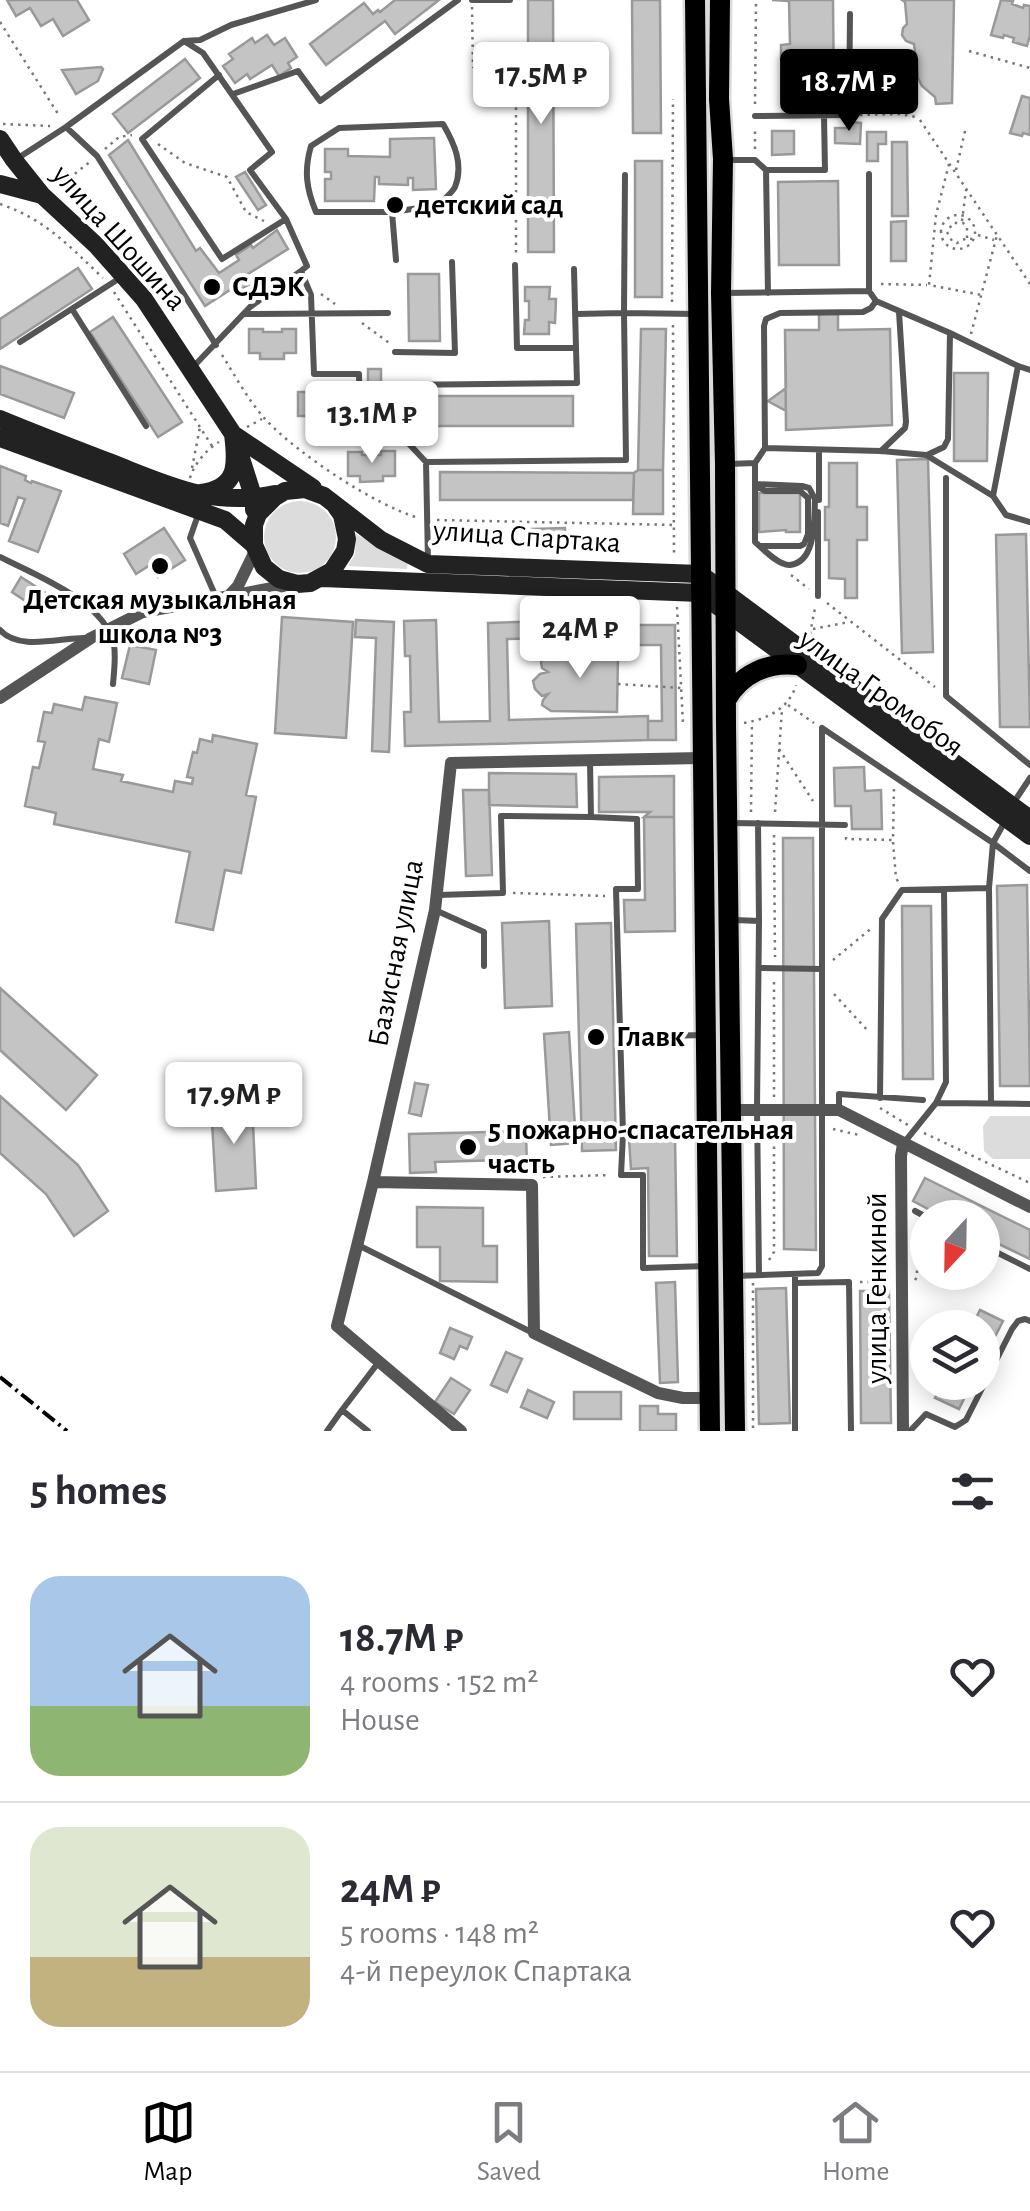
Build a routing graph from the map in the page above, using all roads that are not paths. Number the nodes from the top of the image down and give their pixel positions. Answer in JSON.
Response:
{"nodes":[{"id":1,"x":316,"y":0,"type":"edge"},
{"id":2,"x":460,"y":0,"type":"edge"},
{"id":3,"x":472,"y":0,"type":"edge"},
{"id":4,"x":510,"y":0,"type":"edge"},
{"id":5,"x":696,"y":0,"type":"edge"},
{"id":6,"x":720,"y":0,"type":"edge"},
{"id":7,"x":850,"y":14,"type":"dead end"},
{"id":8,"x":184,"y":40,"type":"junction"},
{"id":9,"x":219,"y":75,"type":"junction"},
{"id":10,"x":233,"y":94,"type":"junction"},
{"id":11,"x":756,"y":116,"type":"road end"},
{"id":12,"x":824,"y":116,"type":"junction"},
{"id":13,"x":66,"y":126,"type":"junction"},
{"id":14,"x":0,"y":139,"type":"edge"},
{"id":15,"x":697,"y":159,"type":"junction"},
{"id":16,"x":14,"y":160,"type":"junction"},
{"id":17,"x":723,"y":160,"type":"junction"},
{"id":18,"x":766,"y":170,"type":"junction"},
{"id":19,"x":869,"y":174,"type":"dead end"},
{"id":20,"x":625,"y":175,"type":"dead end"},
{"id":21,"x":0,"y":184,"type":"edge"},
{"id":22,"x":42,"y":195,"type":"junction"},
{"id":23,"x":392,"y":212,"type":"junction"},
{"id":24,"x":286,"y":220,"type":"junction"},
{"id":25,"x":396,"y":260,"type":"dead end"},
{"id":26,"x":452,"y":262,"type":"dead end"},
{"id":27,"x":516,"y":265,"type":"road end"},
{"id":28,"x":574,"y":268,"type":"dead end"},
{"id":29,"x":301,"y":271,"type":"junction"},
{"id":30,"x":117,"y":280,"type":"junction"},
{"id":31,"x":869,"y":287,"type":"junction"},
{"id":32,"x":768,"y":293,"type":"junction"},
{"id":33,"x":722,"y":294,"type":"junction"},
{"id":34,"x":876,"y":301,"type":"junction"},
{"id":35,"x":698,"y":304,"type":"junction"},
{"id":36,"x":72,"y":309,"type":"junction"},
{"id":37,"x":899,"y":311,"type":"junction"},
{"id":38,"x":388,"y":313,"type":"dead end"},
{"id":39,"x":624,"y":313,"type":"junction"},
{"id":40,"x":244,"y":314,"type":"junction"},
{"id":41,"x":311,"y":314,"type":"junction"},
{"id":42,"x":576,"y":314,"type":"junction"},
{"id":43,"x":950,"y":333,"type":"junction"},
{"id":44,"x":20,"y":342,"type":"dead end"},
{"id":45,"x":216,"y":345,"type":"junction"},
{"id":46,"x":576,"y":348,"type":"junction"},
{"id":47,"x":395,"y":352,"type":"dead end"},
{"id":48,"x":1018,"y":366,"type":"junction"},
{"id":49,"x":192,"y":369,"type":"junction"},
{"id":50,"x":1030,"y":370,"type":"edge"},
{"id":51,"x":0,"y":419,"type":"edge"},
{"id":52,"x":146,"y":426,"type":"dead end"},
{"id":53,"x":396,"y":430,"type":"junction"},
{"id":54,"x":233,"y":434,"type":"junction"},
{"id":55,"x":0,"y":438,"type":"edge"},
{"id":56,"x":765,"y":448,"type":"junction"},
{"id":57,"x":819,"y":450,"type":"junction"},
{"id":58,"x":880,"y":452,"type":"junction"},
{"id":59,"x":926,"y":455,"type":"junction"},
{"id":60,"x":426,"y":462,"type":"junction"},
{"id":61,"x":755,"y":463,"type":"junction"},
{"id":62,"x":726,"y":464,"type":"junction"},
{"id":63,"x":946,"y":478,"type":"dead end"},
{"id":64,"x":755,"y":485,"type":"junction"},
{"id":65,"x":186,"y":486,"type":"junction"},
{"id":66,"x":285,"y":492,"type":"junction"},
{"id":67,"x":993,"y":496,"type":"junction"},
{"id":68,"x":254,"y":498,"type":"junction"},
{"id":69,"x":330,"y":501,"type":"junction"},
{"id":70,"x":199,"y":510,"type":"junction"},
{"id":71,"x":1030,"y":522,"type":"edge"},
{"id":72,"x":254,"y":525,"type":"junction"},
{"id":73,"x":759,"y":546,"type":"junction"},
{"id":74,"x":254,"y":548,"type":"junction"},
{"id":75,"x":0,"y":556,"type":"edge"},
{"id":76,"x":428,"y":564,"type":"junction"},
{"id":77,"x":322,"y":578,"type":"junction"},
{"id":78,"x":700,"y":583,"type":"junction"},
{"id":79,"x":296,"y":584,"type":"junction"},
{"id":80,"x":818,"y":596,"type":"road end"},
{"id":81,"x":222,"y":598,"type":"junction"},
{"id":82,"x":725,"y":603,"type":"junction"},
{"id":83,"x":0,"y":630,"type":"edge"},
{"id":84,"x":108,"y":630,"type":"junction"},
{"id":85,"x":91,"y":638,"type":"junction"},
{"id":86,"x":797,"y":671,"type":"junction"},
{"id":87,"x":113,"y":684,"type":"dead end"},
{"id":88,"x":0,"y":698,"type":"edge"},
{"id":89,"x":726,"y":700,"type":"junction"},
{"id":90,"x":702,"y":758,"type":"junction"},
{"id":91,"x":590,"y":761,"type":"junction"},
{"id":92,"x":1030,"y":765,"type":"edge"},
{"id":93,"x":1030,"y":778,"type":"edge"},
{"id":94,"x":1009,"y":812,"type":"junction"},
{"id":95,"x":591,"y":817,"type":"junction"},
{"id":96,"x":1030,"y":819,"type":"edge"},
{"id":97,"x":822,"y":820,"type":"junction"},
{"id":98,"x":729,"y":823,"type":"junction"},
{"id":99,"x":755,"y":823,"type":"junction"},
{"id":100,"x":845,"y":825,"type":"road end"},
{"id":101,"x":1030,"y":836,"type":"edge"},
{"id":102,"x":993,"y":843,"type":"junction"},
{"id":103,"x":1030,"y":871,"type":"edge"},
{"id":104,"x":989,"y":888,"type":"junction"},
{"id":105,"x":944,"y":889,"type":"junction"},
{"id":106,"x":437,"y":895,"type":"junction"},
{"id":107,"x":435,"y":910,"type":"junction"},
{"id":108,"x":729,"y":920,"type":"junction"},
{"id":109,"x":759,"y":921,"type":"junction"},
{"id":110,"x":484,"y":966,"type":"dead end"},
{"id":111,"x":758,"y":968,"type":"junction"},
{"id":112,"x":822,"y":969,"type":"junction"},
{"id":113,"x":705,"y":978,"type":"junction"},
{"id":114,"x":730,"y":978,"type":"junction"},
{"id":115,"x":705,"y":1034,"type":"junction"},
{"id":116,"x":620,"y":1037,"type":"junction"},
{"id":117,"x":880,"y":1098,"type":"junction"},
{"id":118,"x":922,"y":1100,"type":"dead end"},
{"id":119,"x":936,"y":1104,"type":"junction"},
{"id":120,"x":991,"y":1104,"type":"junction"},
{"id":121,"x":1030,"y":1104,"type":"edge"},
{"id":122,"x":757,"y":1108,"type":"junction"},
{"id":123,"x":732,"y":1110,"type":"junction"},
{"id":124,"x":823,"y":1110,"type":"junction"},
{"id":125,"x":839,"y":1110,"type":"junction"},
{"id":126,"x":622,"y":1134,"type":"junction"},
{"id":127,"x":685,"y":1134,"type":"dead end"},
{"id":128,"x":903,"y":1144,"type":"junction"},
{"id":129,"x":374,"y":1182,"type":"junction"},
{"id":130,"x":1030,"y":1208,"type":"edge"},
{"id":131,"x":358,"y":1245,"type":"junction"},
{"id":132,"x":1000,"y":1254,"type":"edge"},
{"id":133,"x":708,"y":1266,"type":"junction"},
{"id":134,"x":1030,"y":1270,"type":"edge"},
{"id":135,"x":759,"y":1275,"type":"junction"},
{"id":136,"x":732,"y":1276,"type":"junction"},
{"id":137,"x":795,"y":1279,"type":"junction"},
{"id":138,"x":1030,"y":1321,"type":"edge"},
{"id":139,"x":534,"y":1333,"type":"junction"},
{"id":140,"x":380,"y":1362,"type":"junction"},
{"id":141,"x":734,"y":1397,"type":"junction"},
{"id":142,"x":710,"y":1398,"type":"junction"},
{"id":143,"x":342,"y":1410,"type":"junction"},
{"id":144,"x":326,"y":1431,"type":"edge"},
{"id":145,"x":368,"y":1431,"type":"edge"},
{"id":146,"x":462,"y":1431,"type":"edge"},
{"id":147,"x":710,"y":1431,"type":"edge"},
{"id":148,"x":735,"y":1431,"type":"edge"},
{"id":149,"x":795,"y":1431,"type":"edge"},
{"id":150,"x":850,"y":1431,"type":"edge"},
{"id":151,"x":906,"y":1431,"type":"edge"}],
"edges":[{"from":1,"to":8,"type":"lane"},
{"from":2,"to":3,"type":"lane"},
{"from":2,"to":10,"type":"lane"},
{"from":3,"to":4,"type":"lane"},
{"from":5,"to":15,"type":"main road"},
{"from":6,"to":17,"type":"main road"},
{"from":7,"to":12,"type":"lane"},
{"from":8,"to":9,"type":"lane"},
{"from":8,"to":13,"type":"lane"},
{"from":9,"to":10,"type":"lane"},
{"from":9,"to":24,"type":"lane"},
{"from":10,"to":24,"type":"lane"},
{"from":11,"to":12,"type":"lane"},
{"from":12,"to":18,"type":"lane"},
{"from":13,"to":16,"type":"lane"},
{"from":13,"to":45,"type":"lane"},
{"from":14,"to":16,"type":"main road","name":"улица Шошина"},
{"from":15,"to":17,"type":"main road"},
{"from":15,"to":35,"type":"main road"},
{"from":16,"to":22,"type":"main road","name":"улица Шошина"},
{"from":17,"to":18,"type":"lane"},
{"from":17,"to":33,"type":"main road"},
{"from":18,"to":32,"type":"lane"},
{"from":19,"to":31,"type":"lane"},
{"from":20,"to":39,"type":"lane"},
{"from":21,"to":22,"type":"main road"},
{"from":22,"to":30,"type":"main road","name":"улица Шошина"},
{"from":23,"to":23,"type":"lane"},
{"from":23,"to":25,"type":"lane"},
{"from":24,"to":29,"type":"lane"},
{"from":26,"to":47,"type":"lane"},
{"from":27,"to":46,"type":"lane"},
{"from":28,"to":42,"type":"lane"},
{"from":29,"to":40,"type":"lane"},
{"from":29,"to":41,"type":"lane"},
{"from":30,"to":36,"type":"lane"},
{"from":30,"to":49,"type":"main road","name":"улица Шошина"},
{"from":31,"to":32,"type":"lane"},
{"from":31,"to":34,"type":"lane"},
{"from":32,"to":33,"type":"lane"},
{"from":33,"to":35,"type":"main road"},
{"from":33,"to":62,"type":"main road"},
{"from":34,"to":37,"type":"lane"},
{"from":34,"to":56,"type":"lane"},
{"from":35,"to":39,"type":"lane"},
{"from":35,"to":78,"type":"main road"},
{"from":36,"to":44,"type":"lane"},
{"from":36,"to":52,"type":"lane"},
{"from":37,"to":43,"type":"lane"},
{"from":37,"to":58,"type":"lane"},
{"from":38,"to":41,"type":"lane"},
{"from":39,"to":42,"type":"lane"},
{"from":39,"to":60,"type":"lane"},
{"from":40,"to":41,"type":"lane"},
{"from":40,"to":45,"type":"lane"},
{"from":41,"to":53,"type":"lane"},
{"from":42,"to":46,"type":"lane"},
{"from":43,"to":48,"type":"lane"},
{"from":43,"to":59,"type":"lane"},
{"from":45,"to":49,"type":"lane"},
{"from":46,"to":53,"type":"lane"},
{"from":48,"to":50,"type":"lane"},
{"from":48,"to":67,"type":"lane"},
{"from":49,"to":54,"type":"main road","name":"улица Шошина"},
{"from":51,"to":65,"type":"main road"},
{"from":53,"to":60,"type":"lane"},
{"from":54,"to":65,"type":"main road"},
{"from":54,"to":68,"type":"main road"},
{"from":54,"to":69,"type":"main road","name":"улица Шошина"},
{"from":55,"to":70,"type":"main road"},
{"from":56,"to":57,"type":"lane"},
{"from":56,"to":61,"type":"lane"},
{"from":57,"to":58,"type":"lane"},
{"from":57,"to":80,"type":"lane"},
{"from":58,"to":59,"type":"lane"},
{"from":59,"to":67,"type":"lane"},
{"from":60,"to":76,"type":"lane"},
{"from":61,"to":62,"type":"lane"},
{"from":61,"to":64,"type":"lane"},
{"from":62,"to":82,"type":"main road"},
{"from":63,"to":92,"type":"lane"},
{"from":64,"to":73,"type":"lane"},
{"from":64,"to":73,"type":"lane"},
{"from":64,"to":73,"type":"lane"},
{"from":65,"to":68,"type":"main road"},
{"from":66,"to":68,"type":"main road"},
{"from":66,"to":69,"type":"main road"},
{"from":66,"to":72,"type":"main road"},
{"from":67,"to":71,"type":"lane"},
{"from":68,"to":72,"type":"main road"},
{"from":69,"to":76,"type":"main road","name":"улица Спартака"},
{"from":69,"to":77,"type":"main road"},
{"from":70,"to":74,"type":"main road"},
{"from":70,"to":81,"type":"lane"},
{"from":72,"to":74,"type":"main road"},
{"from":74,"to":79,"type":"main road"},
{"from":74,"to":81,"type":"street"},
{"from":75,"to":84,"type":"lane"},
{"from":76,"to":78,"type":"main road","name":"улица Спартака"},
{"from":77,"to":78,"type":"main road","name":"улица Спартака"},
{"from":77,"to":79,"type":"main road"},
{"from":78,"to":82,"type":"main road"},
{"from":78,"to":90,"type":"main road"},
{"from":79,"to":81,"type":"street"},
{"from":81,"to":84,"type":"street"},
{"from":82,"to":86,"type":"main road","name":"улица Громобоя"},
{"from":82,"to":89,"type":"main road"},
{"from":82,"to":94,"type":"main road","name":"улица Громобоя"},
{"from":83,"to":85,"type":"lane"},
{"from":84,"to":85,"type":"street"},
{"from":84,"to":87,"type":"lane"},
{"from":85,"to":88,"type":"street"},
{"from":86,"to":89,"type":"main road"},
{"from":86,"to":94,"type":"main road","name":"улица Громобоя"},
{"from":89,"to":98,"type":"main road"},
{"from":90,"to":91,"type":"street"},
{"from":90,"to":113,"type":"main road"},
{"from":91,"to":95,"type":"lane"},
{"from":91,"to":106,"type":"street","name":"Базисная улица"},
{"from":93,"to":94,"type":"lane"},
{"from":94,"to":96,"type":"main road","name":"улица Громобоя"},
{"from":94,"to":101,"type":"main road","name":"улица Громобоя"},
{"from":94,"to":102,"type":"lane"},
{"from":95,"to":106,"type":"lane"},
{"from":95,"to":116,"type":"lane"},
{"from":97,"to":99,"type":"lane"},
{"from":97,"to":100,"type":"lane"},
{"from":97,"to":102,"type":"lane"},
{"from":97,"to":112,"type":"lane"},
{"from":98,"to":99,"type":"lane"},
{"from":98,"to":108,"type":"main road"},
{"from":99,"to":109,"type":"lane"},
{"from":102,"to":103,"type":"lane"},
{"from":102,"to":104,"type":"lane"},
{"from":104,"to":105,"type":"lane"},
{"from":104,"to":120,"type":"lane"},
{"from":105,"to":117,"type":"lane"},
{"from":105,"to":119,"type":"lane"},
{"from":106,"to":107,"type":"street","name":"Базисная улица"},
{"from":107,"to":110,"type":"lane"},
{"from":107,"to":129,"type":"street","name":"Базисная улица"},
{"from":108,"to":109,"type":"lane"},
{"from":108,"to":114,"type":"main road"},
{"from":109,"to":111,"type":"lane"},
{"from":111,"to":112,"type":"lane"},
{"from":111,"to":122,"type":"lane"},
{"from":112,"to":124,"type":"lane"},
{"from":113,"to":114,"type":"main road"},
{"from":113,"to":115,"type":"main road"},
{"from":114,"to":123,"type":"main road"},
{"from":115,"to":116,"type":"lane"},
{"from":115,"to":133,"type":"main road"},
{"from":116,"to":126,"type":"lane"},
{"from":117,"to":118,"type":"lane"},
{"from":117,"to":125,"type":"lane"},
{"from":119,"to":120,"type":"lane"},
{"from":119,"to":128,"type":"lane"},
{"from":120,"to":121,"type":"lane"},
{"from":122,"to":123,"type":"street"},
{"from":122,"to":124,"type":"street"},
{"from":122,"to":135,"type":"lane"},
{"from":123,"to":136,"type":"main road"},
{"from":124,"to":125,"type":"street"},
{"from":124,"to":137,"type":"lane"},
{"from":125,"to":128,"type":"street"},
{"from":126,"to":127,"type":"lane"},
{"from":126,"to":133,"type":"lane"},
{"from":128,"to":130,"type":"street"},
{"from":128,"to":151,"type":"street","name":"улица Генкиной"},
{"from":129,"to":131,"type":"street","name":"Базисная улица"},
{"from":129,"to":139,"type":"street"},
{"from":131,"to":139,"type":"lane"},
{"from":131,"to":140,"type":"street","name":"Базисная улица"},
{"from":132,"to":134,"type":"lane"},
{"from":133,"to":142,"type":"main road"},
{"from":135,"to":136,"type":"lane"},
{"from":135,"to":137,"type":"lane"},
{"from":136,"to":141,"type":"main road"},
{"from":137,"to":149,"type":"lane"},
{"from":137,"to":150,"type":"lane"},
{"from":138,"to":151,"type":"lane"},
{"from":139,"to":142,"type":"street"},
{"from":140,"to":143,"type":"lane"},
{"from":140,"to":146,"type":"street"},
{"from":141,"to":142,"type":"main road"},
{"from":141,"to":148,"type":"main road"},
{"from":142,"to":147,"type":"main road"},
{"from":143,"to":144,"type":"lane"},
{"from":143,"to":145,"type":"lane"}]}
